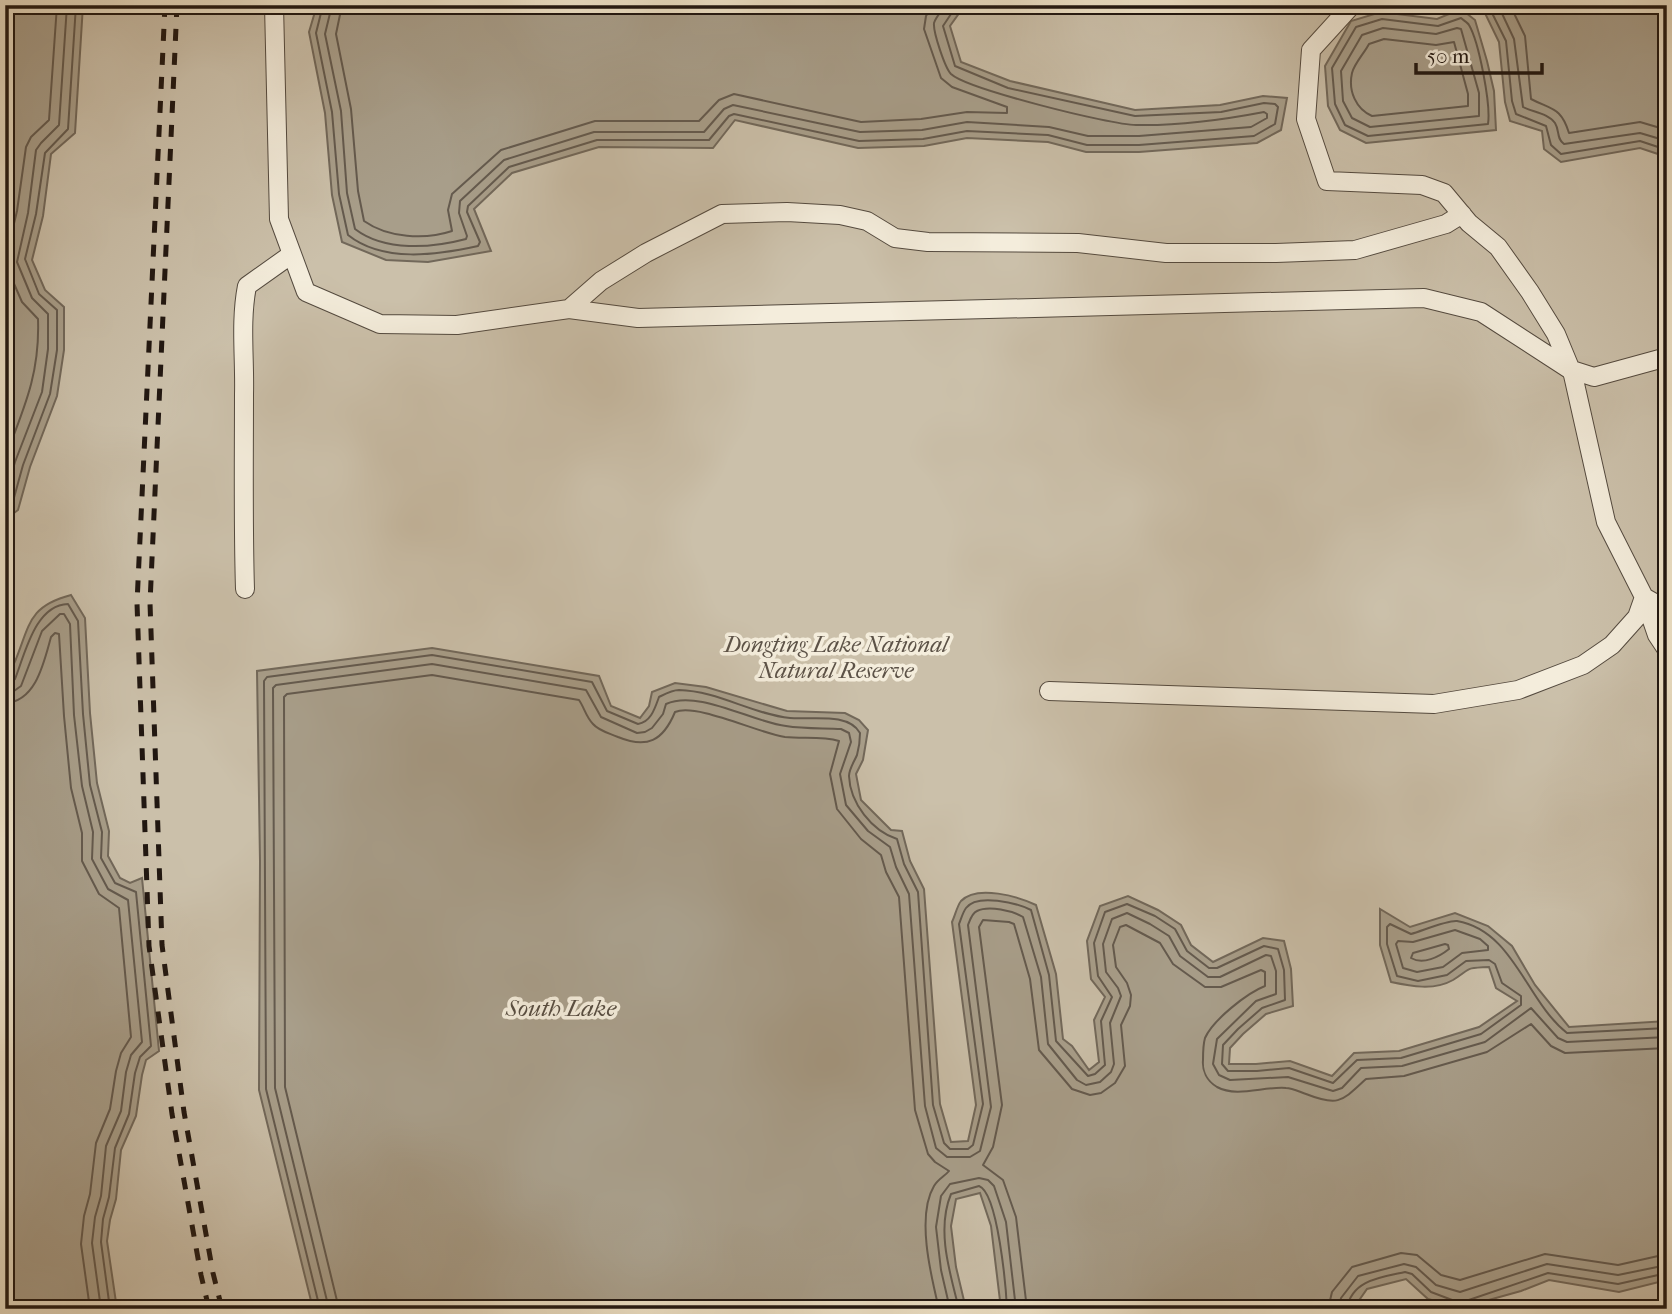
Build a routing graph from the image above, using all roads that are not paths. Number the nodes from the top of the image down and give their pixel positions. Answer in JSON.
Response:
{"nodes":[{"id":1,"x":274,"y":5,"type":"edge"},
{"id":2,"x":1352,"y":5,"type":"edge"},
{"id":3,"x":1462,"y":214,"type":"junction"},
{"id":4,"x":292,"y":254,"type":"junction"},
{"id":5,"x":569,"y":309,"type":"junction"},
{"id":6,"x":1667,"y":357,"type":"edge"},
{"id":7,"x":1569,"y":369,"type":"junction"},
{"id":8,"x":245,"y":589,"type":"dead end"},
{"id":9,"x":1644,"y":597,"type":"junction"},
{"id":10,"x":1667,"y":610,"type":"edge"},
{"id":11,"x":1667,"y":650,"type":"edge"},
{"id":12,"x":1049,"y":691,"type":"dead end"}],
"edges":[{"from":1,"to":4,"type":"street"},
{"from":2,"to":3,"type":"street"},
{"from":3,"to":5,"type":"street"},
{"from":3,"to":7,"type":"street"},
{"from":4,"to":5,"type":"street"},
{"from":4,"to":8,"type":"street"},
{"from":5,"to":7,"type":"street"},
{"from":6,"to":7,"type":"street"},
{"from":7,"to":9,"type":"street"},
{"from":9,"to":10,"type":"street"},
{"from":9,"to":11,"type":"street"},
{"from":9,"to":12,"type":"street"}]}
